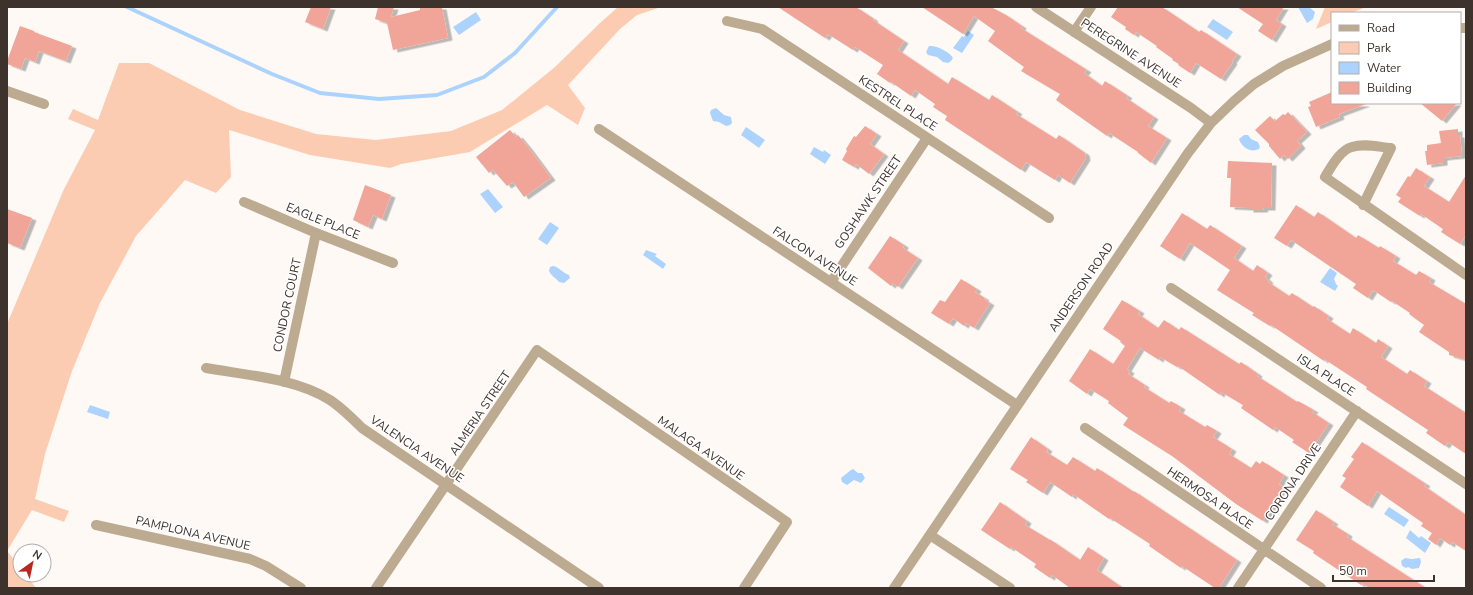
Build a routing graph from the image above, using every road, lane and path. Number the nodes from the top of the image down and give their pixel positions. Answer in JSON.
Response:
{"nodes":[{"id":1,"x":1036,"y":7,"type":"edge"},
{"id":2,"x":1091,"y":7,"type":"edge"},
{"id":3,"x":727,"y":21,"type":"dead end"},
{"id":4,"x":1074,"y":32,"type":"junction"},
{"id":5,"x":1331,"y":44,"type":"edge"},
{"id":6,"x":7,"y":91,"type":"edge"},
{"id":7,"x":44,"y":104,"type":"dead end"},
{"id":8,"x":1211,"y":123,"type":"junction"},
{"id":9,"x":599,"y":129,"type":"dead end"},
{"id":10,"x":927,"y":138,"type":"junction"},
{"id":11,"x":244,"y":202,"type":"dead end"},
{"id":12,"x":1363,"y":205,"type":"junction"},
{"id":13,"x":1049,"y":218,"type":"dead end"},
{"id":14,"x":316,"y":233,"type":"junction"},
{"id":15,"x":393,"y":262,"type":"dead end"},
{"id":16,"x":1466,"y":275,"type":"edge"},
{"id":17,"x":831,"y":282,"type":"junction"},
{"id":18,"x":1171,"y":288,"type":"dead end"},
{"id":19,"x":537,"y":350,"type":"joint"},
{"id":20,"x":206,"y":368,"type":"dead end"},
{"id":21,"x":284,"y":382,"type":"junction"},
{"id":22,"x":1017,"y":405,"type":"junction"},
{"id":23,"x":1357,"y":411,"type":"junction"},
{"id":24,"x":1085,"y":428,"type":"dead end"},
{"id":25,"x":1466,"y":484,"type":"edge"},
{"id":26,"x":446,"y":485,"type":"junction"},
{"id":27,"x":96,"y":525,"type":"dead end"},
{"id":28,"x":930,"y":535,"type":"junction"},
{"id":29,"x":1263,"y":550,"type":"junction"},
{"id":30,"x":586,"y":585,"type":"edge"},
{"id":31,"x":301,"y":588,"type":"edge"},
{"id":32,"x":376,"y":588,"type":"edge"},
{"id":33,"x":599,"y":588,"type":"edge"},
{"id":34,"x":744,"y":588,"type":"edge"},
{"id":35,"x":894,"y":588,"type":"edge"},
{"id":36,"x":1010,"y":588,"type":"edge"},
{"id":37,"x":1238,"y":588,"type":"edge"},
{"id":38,"x":1321,"y":588,"type":"edge"}],
"edges":[{"from":1,"to":4,"type":"street","name":"PEREGRINE AVENUE"},
{"from":2,"to":4,"type":"street"},
{"from":3,"to":10,"type":"street","name":"KESTREL PLACE"},
{"from":4,"to":8,"type":"street","name":"PEREGRINE AVENUE"},
{"from":5,"to":8,"type":"street","name":"ANDERSON ROAD"},
{"from":6,"to":7,"type":"street"},
{"from":8,"to":22,"type":"street","name":"ANDERSON ROAD"},
{"from":9,"to":17,"type":"street","name":"FALCON AVENUE"},
{"from":10,"to":13,"type":"street","name":"KESTREL PLACE"},
{"from":10,"to":17,"type":"street","name":"GOSHAWK STREET"},
{"from":11,"to":14,"type":"street","name":"EAGLE PLACE"},
{"from":12,"to":12,"type":"street"},
{"from":12,"to":16,"type":"street"},
{"from":14,"to":15,"type":"street","name":"EAGLE PLACE"},
{"from":14,"to":21,"type":"street","name":"CONDOR COURT"},
{"from":17,"to":22,"type":"street","name":"FALCON AVENUE"},
{"from":18,"to":23,"type":"street","name":"ISLA PLACE"},
{"from":19,"to":26,"type":"street","name":"ALMERIA STREET"},
{"from":19,"to":34,"type":"street","name":"MALAGA AVENUE"},
{"from":20,"to":21,"type":"street","name":"VALENCIA AVENUE"},
{"from":21,"to":26,"type":"street","name":"VALENCIA AVENUE"},
{"from":22,"to":28,"type":"street","name":"ANDERSON ROAD"},
{"from":23,"to":25,"type":"street","name":"ISLA PLACE"},
{"from":23,"to":29,"type":"street","name":"CORONA DRIVE"},
{"from":24,"to":29,"type":"street","name":"HERMOSA PLACE"},
{"from":26,"to":30,"type":"street","name":"VALENCIA AVENUE"},
{"from":26,"to":32,"type":"street","name":"ALMERIA STREET"},
{"from":27,"to":31,"type":"street","name":"PAMPLONA AVENUE"},
{"from":28,"to":35,"type":"street","name":"ANDERSON ROAD"},
{"from":28,"to":36,"type":"street"},
{"from":29,"to":37,"type":"street","name":"CORONA DRIVE"},
{"from":29,"to":38,"type":"street","name":"HERMOSA PLACE"},
{"from":30,"to":33,"type":"street","name":"VALENCIA AVENUE"}]}
